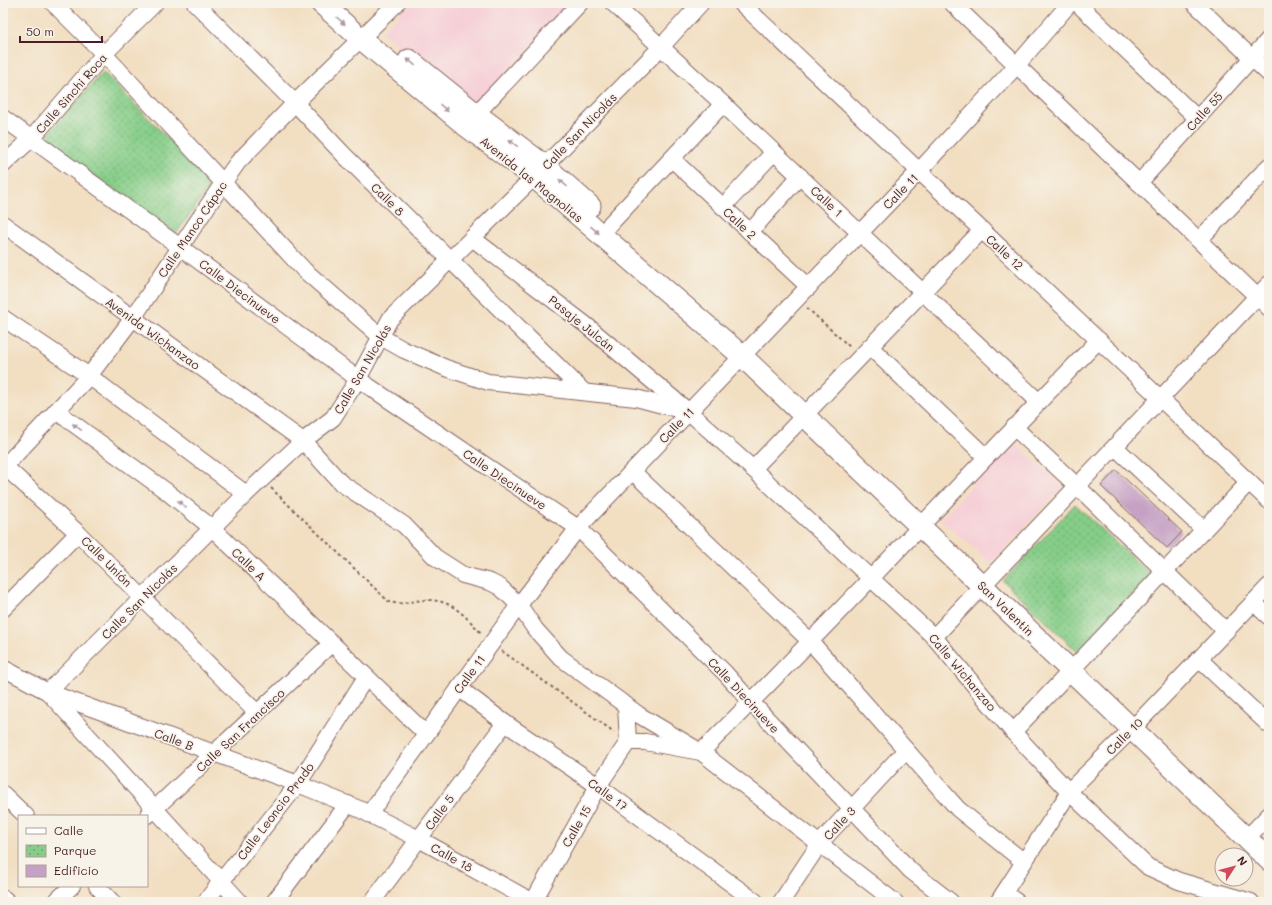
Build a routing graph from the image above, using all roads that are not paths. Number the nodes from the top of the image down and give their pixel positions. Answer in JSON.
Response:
{"nodes":[{"id":1,"x":53,"y":3,"type":"edge"},
{"id":2,"x":155,"y":3,"type":"edge"},
{"id":3,"x":195,"y":3,"type":"edge"},
{"id":4,"x":322,"y":3,"type":"edge"},
{"id":5,"x":342,"y":3,"type":"edge"},
{"id":6,"x":397,"y":3,"type":"edge"},
{"id":7,"x":580,"y":3,"type":"edge"},
{"id":8,"x":613,"y":3,"type":"edge"},
{"id":9,"x":701,"y":3,"type":"edge"},
{"id":10,"x":741,"y":3,"type":"edge"},
{"id":11,"x":952,"y":3,"type":"edge"},
{"id":12,"x":1070,"y":3,"type":"edge"},
{"id":13,"x":1077,"y":3,"type":"edge"},
{"id":14,"x":1194,"y":3,"type":"edge"},
{"id":15,"x":365,"y":34,"type":"junction"},
{"id":16,"x":1269,"y":39,"type":"edge"},
{"id":17,"x":661,"y":47,"type":"junction"},
{"id":18,"x":104,"y":54,"type":"junction"},
{"id":19,"x":1252,"y":58,"type":"junction"},
{"id":20,"x":1017,"y":65,"type":"junction"},
{"id":21,"x":1269,"y":74,"type":"edge"},
{"id":22,"x":295,"y":103,"type":"junction"},
{"id":23,"x":724,"y":104,"type":"junction"},
{"id":24,"x":476,"y":114,"type":"junction"},
{"id":25,"x":3,"y":118,"type":"edge"},
{"id":26,"x":1197,"y":118,"type":"junction"},
{"id":27,"x":31,"y":139,"type":"junction"},
{"id":28,"x":774,"y":152,"type":"junction"},
{"id":29,"x":672,"y":159,"type":"junction"},
{"id":30,"x":3,"y":165,"type":"edge"},
{"id":31,"x":1269,"y":166,"type":"edge"},
{"id":32,"x":919,"y":171,"type":"junction"},
{"id":33,"x":539,"y":172,"type":"junction"},
{"id":34,"x":800,"y":176,"type":"junction"},
{"id":35,"x":223,"y":183,"type":"junction"},
{"id":36,"x":1140,"y":183,"type":"junction"},
{"id":37,"x":723,"y":207,"type":"junction"},
{"id":38,"x":3,"y":224,"type":"edge"},
{"id":39,"x":610,"y":224,"type":"junction"},
{"id":40,"x":982,"y":230,"type":"junction"},
{"id":41,"x":750,"y":232,"type":"junction"},
{"id":42,"x":861,"y":232,"type":"junction"},
{"id":43,"x":472,"y":238,"type":"junction"},
{"id":44,"x":1199,"y":240,"type":"junction"},
{"id":45,"x":180,"y":247,"type":"junction"},
{"id":46,"x":450,"y":260,"type":"junction"},
{"id":47,"x":1269,"y":284,"type":"edge"},
{"id":48,"x":809,"y":287,"type":"junction"},
{"id":49,"x":923,"y":292,"type":"junction"},
{"id":50,"x":1257,"y":297,"type":"junction"},
{"id":51,"x":1269,"y":308,"type":"edge"},
{"id":52,"x":3,"y":318,"type":"edge"},
{"id":53,"x":133,"y":318,"type":"junction"},
{"id":54,"x":381,"y":336,"type":"junction"},
{"id":55,"x":1099,"y":340,"type":"junction"},
{"id":56,"x":866,"y":352,"type":"junction"},
{"id":57,"x":746,"y":353,"type":"junction"},
{"id":58,"x":89,"y":376,"type":"junction"},
{"id":59,"x":358,"y":379,"type":"junction"},
{"id":60,"x":584,"y":392,"type":"junction"},
{"id":61,"x":1160,"y":398,"type":"junction"},
{"id":62,"x":1039,"y":402,"type":"junction"},
{"id":63,"x":56,"y":411,"type":"junction"},
{"id":64,"x":689,"y":412,"type":"junction"},
{"id":65,"x":808,"y":412,"type":"junction"},
{"id":66,"x":1014,"y":427,"type":"junction"},
{"id":67,"x":303,"y":441,"type":"junction"},
{"id":68,"x":1115,"y":447,"type":"junction"},
{"id":69,"x":986,"y":457,"type":"junction"},
{"id":70,"x":4,"y":467,"type":"edge"},
{"id":71,"x":753,"y":469,"type":"junction"},
{"id":72,"x":632,"y":472,"type":"junction"},
{"id":73,"x":1249,"y":482,"type":"junction"},
{"id":74,"x":1077,"y":486,"type":"junction"},
{"id":75,"x":246,"y":494,"type":"junction"},
{"id":76,"x":1269,"y":501,"type":"edge"},
{"id":77,"x":924,"y":522,"type":"junction"},
{"id":78,"x":212,"y":528,"type":"junction"},
{"id":79,"x":578,"y":528,"type":"junction"},
{"id":80,"x":1204,"y":530,"type":"junction"},
{"id":81,"x":78,"y":533,"type":"junction"},
{"id":82,"x":1165,"y":571,"type":"junction"},
{"id":83,"x":871,"y":578,"type":"junction"},
{"id":84,"x":986,"y":582,"type":"junction"},
{"id":85,"x":1269,"y":586,"type":"edge"},
{"id":86,"x":143,"y":597,"type":"junction"},
{"id":87,"x":1253,"y":602,"type":"junction"},
{"id":88,"x":519,"y":605,"type":"junction"},
{"id":89,"x":3,"y":609,"type":"edge"},
{"id":90,"x":1269,"y":617,"type":"edge"},
{"id":91,"x":1226,"y":631,"type":"junction"},
{"id":92,"x":934,"y":637,"type":"junction"},
{"id":93,"x":810,"y":641,"type":"junction"},
{"id":94,"x":332,"y":644,"type":"junction"},
{"id":95,"x":1199,"y":659,"type":"junction"},
{"id":96,"x":1074,"y":666,"type":"junction"},
{"id":97,"x":3,"y":668,"type":"edge"},
{"id":98,"x":366,"y":677,"type":"junction"},
{"id":99,"x":459,"y":688,"type":"junction"},
{"id":100,"x":48,"y":692,"type":"junction"},
{"id":101,"x":751,"y":702,"type":"junction"},
{"id":102,"x":626,"y":705,"type":"junction"},
{"id":103,"x":257,"y":713,"type":"junction"},
{"id":104,"x":505,"y":722,"type":"junction"},
{"id":105,"x":1135,"y":725,"type":"junction"},
{"id":106,"x":1269,"y":725,"type":"edge"},
{"id":107,"x":1013,"y":732,"type":"junction"},
{"id":108,"x":426,"y":734,"type":"junction"},
{"id":109,"x":628,"y":742,"type":"junction"},
{"id":110,"x":906,"y":750,"type":"junction"},
{"id":111,"x":701,"y":752,"type":"junction"},
{"id":112,"x":214,"y":754,"type":"junction"},
{"id":113,"x":298,"y":784,"type":"junction"},
{"id":114,"x":598,"y":786,"type":"junction"},
{"id":115,"x":1069,"y":792,"type":"junction"},
{"id":116,"x":3,"y":794,"type":"edge"},
{"id":117,"x":348,"y":804,"type":"junction"},
{"id":118,"x":853,"y":809,"type":"junction"},
{"id":119,"x":151,"y":812,"type":"edge"},
{"id":120,"x":369,"y":814,"type":"junction"},
{"id":121,"x":25,"y":815,"type":"edge"},
{"id":122,"x":1269,"y":815,"type":"edge"},
{"id":123,"x":1250,"y":835,"type":"junction"},
{"id":124,"x":419,"y":839,"type":"junction"},
{"id":125,"x":820,"y":843,"type":"junction"},
{"id":126,"x":1269,"y":845,"type":"edge"},
{"id":127,"x":1269,"y":860,"type":"edge"},
{"id":128,"x":1024,"y":862,"type":"junction"},
{"id":129,"x":221,"y":882,"type":"junction"},
{"id":130,"x":71,"y":887,"type":"edge"},
{"id":131,"x":98,"y":887,"type":"edge"},
{"id":132,"x":1001,"y":897,"type":"edge"},
{"id":133,"x":55,"y":902,"type":"edge"},
{"id":134,"x":112,"y":902,"type":"edge"},
{"id":135,"x":205,"y":902,"type":"edge"},
{"id":136,"x":240,"y":902,"type":"edge"},
{"id":137,"x":274,"y":902,"type":"edge"},
{"id":138,"x":372,"y":902,"type":"edge"},
{"id":139,"x":533,"y":902,"type":"edge"},
{"id":140,"x":756,"y":902,"type":"edge"},
{"id":141,"x":780,"y":902,"type":"edge"},
{"id":142,"x":895,"y":902,"type":"edge"},
{"id":143,"x":952,"y":902,"type":"edge"},
{"id":144,"x":1017,"y":902,"type":"edge"},
{"id":145,"x":1251,"y":902,"type":"edge"}],
"edges":[{"from":1,"to":18,"type":"street"},
{"from":2,"to":18,"type":"street","name":"Calle Sinchi Roca"},
{"from":3,"to":22,"type":"street","name":"Calle 8"},
{"from":4,"to":15,"type":"main road","name":"Avenida las Magnolias","one_way":true},
{"from":5,"to":15,"type":"main road","name":"Avenida las Magnolias"},
{"from":6,"to":15,"type":"street","name":"Calle Manco Cápac"},
{"from":7,"to":24,"type":"street"},
{"from":8,"to":17,"type":"street","name":"Calle 1"},
{"from":9,"to":17,"type":"street","name":"Calle San Nicolás"},
{"from":10,"to":32,"type":"street","name":"Calle 12"},
{"from":11,"to":20,"type":"street"},
{"from":12,"to":20,"type":"street","name":"Calle 11"},
{"from":13,"to":26,"type":"street"},
{"from":14,"to":19,"type":"street"},
{"from":15,"to":22,"type":"street","name":"Calle Manco Cápac"},
{"from":24,"to":15,"type":"main road","name":"Avenida las Magnolias","one_way":true},
{"from":15,"to":33,"type":"main road","name":"Avenida las Magnolias","one_way":true},
{"from":16,"to":19,"type":"street","name":"Calle 55"},
{"from":17,"to":23,"type":"street","name":"Calle 1"},
{"from":17,"to":33,"type":"street","name":"Calle San Nicolás"},
{"from":18,"to":27,"type":"street","name":"Calle Sinchi Roca"},
{"from":18,"to":35,"type":"street"},
{"from":19,"to":21,"type":"street"},
{"from":19,"to":26,"type":"street","name":"Calle 55"},
{"from":20,"to":32,"type":"street","name":"Calle 11"},
{"from":20,"to":36,"type":"street"},
{"from":22,"to":35,"type":"street","name":"Calle Manco Cápac"},
{"from":22,"to":46,"type":"street","name":"Calle 8"},
{"from":23,"to":28,"type":"street","name":"Calle 1"},
{"from":23,"to":29,"type":"street"},
{"from":33,"to":24,"type":"main road","name":"Avenida las Magnolias","one_way":true},
{"from":25,"to":27,"type":"street","name":"Calle Diecinueve"},
{"from":26,"to":36,"type":"street","name":"Calle 55"},
{"from":27,"to":30,"type":"street","name":"Calle Sinchi Roca"},
{"from":27,"to":45,"type":"street","name":"Calle Diecinueve"},
{"from":28,"to":34,"type":"street","name":"Calle 1"},
{"from":28,"to":37,"type":"street"},
{"from":29,"to":37,"type":"street","name":"Calle 2"},
{"from":29,"to":39,"type":"street"},
{"from":31,"to":44,"type":"street"},
{"from":32,"to":40,"type":"street","name":"Calle 12"},
{"from":32,"to":42,"type":"street","name":"Calle 11"},
{"from":39,"to":33,"type":"main road","name":"Avenida las Magnolias","one_way":true},
{"from":33,"to":43,"type":"street","name":"Calle San Nicolás"},
{"from":33,"to":57,"type":"main road","name":"Avenida las Magnolias","one_way":true},
{"from":34,"to":41,"type":"street"},
{"from":34,"to":42,"type":"street","name":"Calle 1"},
{"from":35,"to":45,"type":"street","name":"Calle Manco Cápac"},
{"from":35,"to":54,"type":"street"},
{"from":36,"to":44,"type":"street"},
{"from":37,"to":41,"type":"street","name":"Calle 2"},
{"from":38,"to":53,"type":"street","name":"Avenida Wichanzao"},
{"from":39,"to":57,"type":"main road","name":"Avenida las Magnolias"},
{"from":40,"to":49,"type":"street"},
{"from":40,"to":55,"type":"street","name":"Calle 12"},
{"from":41,"to":48,"type":"street","name":"Calle 2"},
{"from":42,"to":48,"type":"street","name":"Calle 11"},
{"from":42,"to":49,"type":"street","name":"Calle 1"},
{"from":43,"to":46,"type":"street","name":"Calle San Nicolás"},
{"from":43,"to":64,"type":"street","name":"Pasaje Julcán"},
{"from":44,"to":50,"type":"street"},
{"from":45,"to":53,"type":"street","name":"Calle Manco Cápac"},
{"from":45,"to":59,"type":"street","name":"Calle Diecinueve"},
{"from":46,"to":54,"type":"street","name":"Calle San Nicolás"},
{"from":46,"to":60,"type":"street","name":"Calle 8"},
{"from":47,"to":50,"type":"street"},
{"from":48,"to":57,"type":"street","name":"Calle 11"},
{"from":49,"to":56,"type":"street"},
{"from":49,"to":62,"type":"street","name":"Calle 1"},
{"from":50,"to":51,"type":"street"},
{"from":50,"to":61,"type":"street"},
{"from":52,"to":58,"type":"street"},
{"from":53,"to":58,"type":"street","name":"Calle Manco Cápac"},
{"from":53,"to":67,"type":"street","name":"Avenida Wichanzao"},
{"from":54,"to":59,"type":"street","name":"Calle San Nicolás"},
{"from":54,"to":60,"type":"street"},
{"from":55,"to":61,"type":"street","name":"Calle 12"},
{"from":55,"to":62,"type":"street"},
{"from":56,"to":65,"type":"street"},
{"from":56,"to":69,"type":"street"},
{"from":57,"to":64,"type":"street","name":"Calle 11"},
{"from":57,"to":65,"type":"main road","name":"San Valentin"},
{"from":58,"to":63,"type":"street","name":"Calle Manco Cápac"},
{"from":58,"to":75,"type":"street"},
{"from":59,"to":67,"type":"street","name":"Calle San Nicolás"},
{"from":59,"to":79,"type":"street","name":"Calle Diecinueve"},
{"from":60,"to":64,"type":"street"},
{"from":61,"to":68,"type":"street"},
{"from":61,"to":73,"type":"street","name":"Calle 12"},
{"from":62,"to":66,"type":"street"},
{"from":63,"to":70,"type":"street","name":"Calle Manco Cápac"},
{"from":78,"to":63,"type":"street","name":"Calle A","one_way":true},
{"from":64,"to":71,"type":"street","name":"Calle Wichanzao"},
{"from":64,"to":72,"type":"street","name":"Calle 11"},
{"from":65,"to":71,"type":"street"},
{"from":65,"to":77,"type":"main road","name":"San Valentin"},
{"from":66,"to":69,"type":"street"},
{"from":66,"to":74,"type":"street"},
{"from":67,"to":75,"type":"street","name":"Calle San Nicolás"},
{"from":67,"to":88,"type":"street","name":"Avenida Wichanzao"},
{"from":68,"to":74,"type":"street"},
{"from":68,"to":80,"type":"street"},
{"from":69,"to":77,"type":"street"},
{"from":70,"to":81,"type":"street","name":"Calle Unión"},
{"from":71,"to":83,"type":"street","name":"Calle Wichanzao"},
{"from":72,"to":79,"type":"street","name":"Calle 11"},
{"from":72,"to":93,"type":"street"},
{"from":73,"to":76,"type":"street","name":"Calle 12"},
{"from":73,"to":80,"type":"street"},
{"from":74,"to":82,"type":"street"},
{"from":74,"to":84,"type":"street"},
{"from":75,"to":78,"type":"street","name":"Calle San Nicolás"},
{"from":77,"to":83,"type":"street"},
{"from":77,"to":84,"type":"main road","name":"San Valentin"},
{"from":78,"to":86,"type":"street","name":"Calle San Nicolás"},
{"from":78,"to":94,"type":"street","name":"Calle A"},
{"from":79,"to":88,"type":"street","name":"Calle 11"},
{"from":79,"to":101,"type":"street","name":"Calle Diecinueve"},
{"from":80,"to":82,"type":"street"},
{"from":81,"to":86,"type":"street","name":"Calle Unión"},
{"from":81,"to":89,"type":"street"},
{"from":82,"to":91,"type":"street"},
{"from":82,"to":96,"type":"street"},
{"from":83,"to":92,"type":"street","name":"Calle Wichanzao"},
{"from":83,"to":93,"type":"street"},
{"from":84,"to":92,"type":"street"},
{"from":84,"to":96,"type":"main road","name":"San Valentin"},
{"from":85,"to":87,"type":"street","name":"Calle 10"},
{"from":86,"to":100,"type":"street","name":"Calle San Nicolás"},
{"from":86,"to":103,"type":"street","name":"Calle Unión"},
{"from":87,"to":90,"type":"street"},
{"from":87,"to":91,"type":"street","name":"Calle 10"},
{"from":88,"to":99,"type":"street","name":"Calle 11"},
{"from":88,"to":102,"type":"street","name":"Avenida Wichanzao"},
{"from":91,"to":95,"type":"street","name":"Calle 10"},
{"from":92,"to":107,"type":"street","name":"Calle Wichanzao"},
{"from":93,"to":101,"type":"street"},
{"from":93,"to":110,"type":"street"},
{"from":94,"to":98,"type":"street","name":"Calle A"},
{"from":94,"to":103,"type":"street","name":"Calle San Francisco"},
{"from":95,"to":105,"type":"street","name":"Calle 10"},
{"from":95,"to":106,"type":"street"},
{"from":96,"to":105,"type":"main road","name":"San Valentin"},
{"from":96,"to":107,"type":"street"},
{"from":97,"to":100,"type":"street","name":"Calle B"},
{"from":98,"to":108,"type":"street","name":"Calle A"},
{"from":98,"to":113,"type":"street","name":"Calle Leoncio Prado"},
{"from":99,"to":104,"type":"street","name":"Calle 17"},
{"from":99,"to":108,"type":"street","name":"Calle 11"},
{"from":100,"to":112,"type":"street","name":"Calle B"},
{"from":100,"to":119,"type":"street"},
{"from":101,"to":111,"type":"street"},
{"from":101,"to":118,"type":"street","name":"Calle Diecinueve"},
{"from":102,"to":109,"type":"street"},
{"from":102,"to":111,"type":"street","name":"Avenida Wichanzao"},
{"from":103,"to":112,"type":"street","name":"Calle San Francisco"},
{"from":104,"to":114,"type":"street","name":"Calle 17"},
{"from":104,"to":124,"type":"street","name":"Calle 5"},
{"from":105,"to":115,"type":"street","name":"Calle 10"},
{"from":105,"to":123,"type":"main road","name":"San Valentin"},
{"from":107,"to":115,"type":"street","name":"Calle Wichanzao"},
{"from":108,"to":120,"type":"street","name":"Calle 11"},
{"from":109,"to":111,"type":"street"},
{"from":109,"to":114,"type":"street","name":"Calle 15"},
{"from":110,"to":118,"type":"street","name":"Calle 3"},
{"from":110,"to":128,"type":"street"},
{"from":111,"to":125,"type":"street","name":"Avenida Wichanzao"},
{"from":112,"to":113,"type":"street","name":"Calle B"},
{"from":112,"to":119,"type":"street","name":"Calle San Francisco"},
{"from":113,"to":117,"type":"street","name":"Calle B"},
{"from":113,"to":129,"type":"street","name":"Calle Leoncio Prado"},
{"from":114,"to":139,"type":"street","name":"Calle 15"},
{"from":114,"to":140,"type":"street","name":"Calle 17"},
{"from":115,"to":128,"type":"street","name":"Calle 10"},
{"from":115,"to":145,"type":"street","name":"Calle Wichanzao"},
{"from":116,"to":121,"type":"street"},
{"from":117,"to":120,"type":"street","name":"Calle 18"},
{"from":117,"to":137,"type":"street"},
{"from":118,"to":125,"type":"street","name":"Calle 3"},
{"from":118,"to":143,"type":"street","name":"Calle Diecinueve"},
{"from":119,"to":129,"type":"street"},
{"from":120,"to":124,"type":"street","name":"Calle 18"},
{"from":122,"to":123,"type":"street"},
{"from":123,"to":126,"type":"main road","name":"San Valentin"},
{"from":123,"to":127,"type":"main road","name":"San Valentin"},
{"from":124,"to":138,"type":"street","name":"Calle 5"},
{"from":124,"to":139,"type":"street","name":"Calle 18"},
{"from":125,"to":141,"type":"street","name":"Calle 3"},
{"from":125,"to":142,"type":"street","name":"Avenida Wichanzao"},
{"from":128,"to":132,"type":"street","name":"Calle 10"},
{"from":129,"to":135,"type":"street","name":"Calle Leoncio Prado"},
{"from":129,"to":136,"type":"street"},
{"from":130,"to":133,"type":"street"},
{"from":131,"to":134,"type":"street"},
{"from":132,"to":144,"type":"street"}]}
